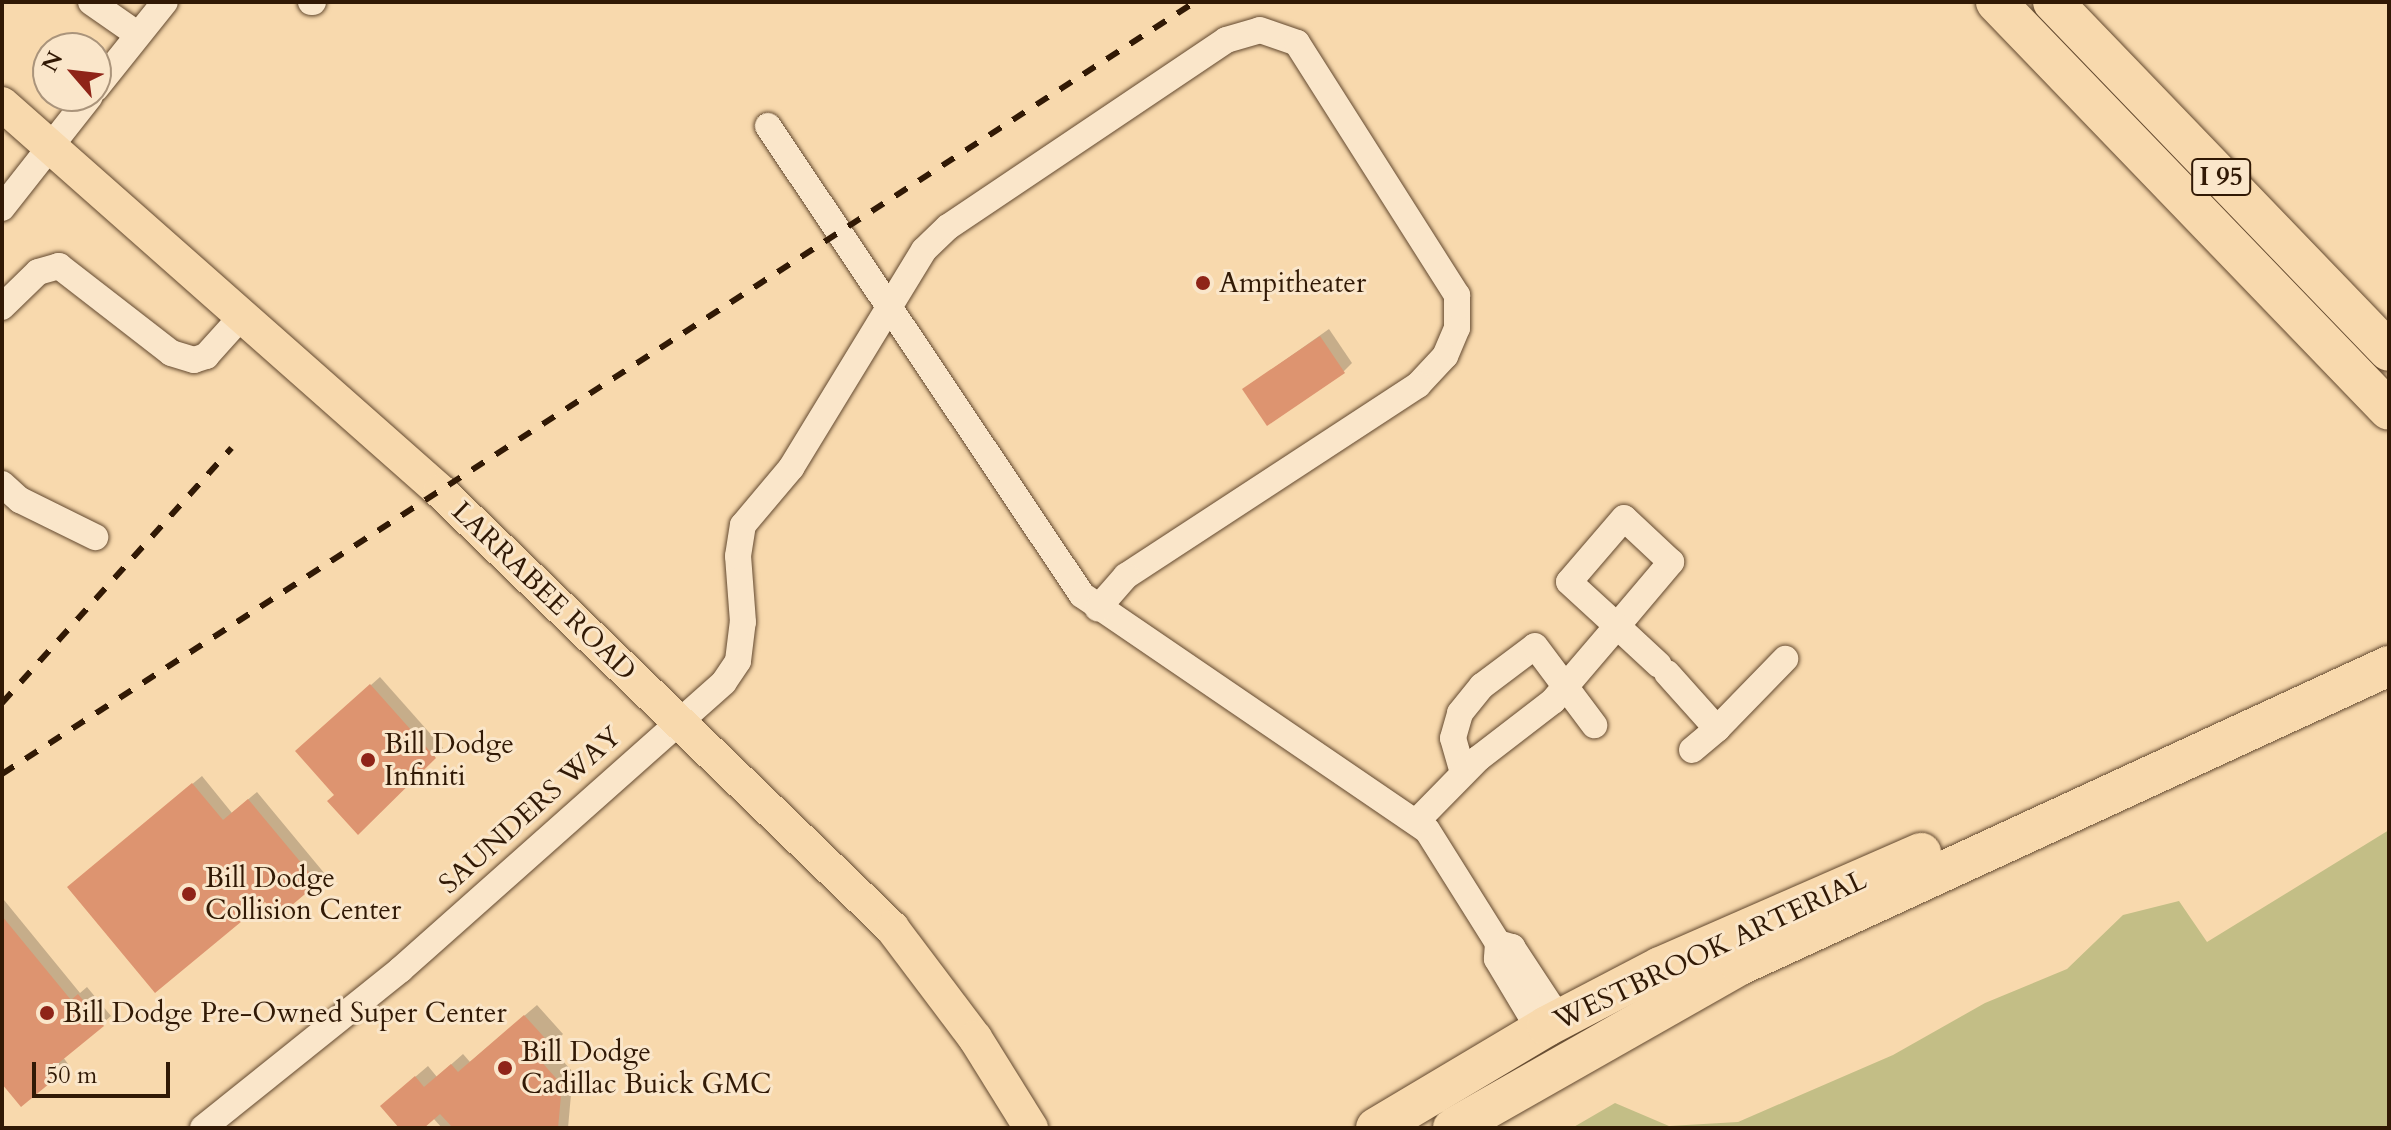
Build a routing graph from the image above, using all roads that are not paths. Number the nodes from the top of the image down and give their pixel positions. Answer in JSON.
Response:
{"nodes":[{"id":1,"x":91,"y":2,"type":"edge"},
{"id":2,"x":165,"y":2,"type":"edge"},
{"id":3,"x":1996,"y":2,"type":"edge"},
{"id":4,"x":2053,"y":2,"type":"edge"},
{"id":5,"x":137,"y":34,"type":"junction"},
{"id":6,"x":112,"y":67,"type":"edge"},
{"id":7,"x":2,"y":104,"type":"edge"},
{"id":8,"x":78,"y":112,"type":"edge"},
{"id":9,"x":768,"y":126,"type":"dead end"},
{"id":10,"x":53,"y":146,"type":"junction"},
{"id":11,"x":2,"y":208,"type":"edge"},
{"id":12,"x":2,"y":307,"type":"edge"},
{"id":13,"x":887,"y":310,"type":"junction"},
{"id":14,"x":242,"y":316,"type":"junction"},
{"id":15,"x":2389,"y":351,"type":"edge"},
{"id":16,"x":2389,"y":410,"type":"edge"},
{"id":17,"x":2,"y":484,"type":"edge"},
{"id":18,"x":95,"y":537,"type":"dead end"},
{"id":19,"x":1098,"y":608,"type":"junction"},
{"id":20,"x":1785,"y":659,"type":"dead end"},
{"id":21,"x":2389,"y":666,"type":"edge"},
{"id":22,"x":1567,"y":685,"type":"junction"},
{"id":23,"x":675,"y":720,"type":"junction"},
{"id":24,"x":1594,"y":725,"type":"dead end"},
{"id":25,"x":1717,"y":729,"type":"junction"},
{"id":26,"x":1692,"y":750,"type":"dead end"},
{"id":27,"x":1463,"y":773,"type":"junction"},
{"id":28,"x":2063,"y":815,"type":"junction"},
{"id":29,"x":1417,"y":821,"type":"junction"},
{"id":30,"x":1545,"y":1022,"type":"junction"},
{"id":31,"x":1569,"y":1061,"type":"junction"},
{"id":32,"x":203,"y":1128,"type":"edge"},
{"id":33,"x":1031,"y":1128,"type":"edge"},
{"id":34,"x":1376,"y":1128,"type":"edge"},
{"id":35,"x":1453,"y":1128,"type":"edge"}],
"edges":[{"from":1,"to":5,"type":"lane"},
{"from":2,"to":5,"type":"lane"},
{"from":3,"to":16,"type":"highway","number":"I 95"},
{"from":4,"to":15,"type":"highway","number":"I 95"},
{"from":5,"to":6,"type":"lane"},
{"from":7,"to":10,"type":"main road","name":"LARRABEE ROAD"},
{"from":8,"to":10,"type":"lane"},
{"from":9,"to":13,"type":"lane"},
{"from":10,"to":11,"type":"lane"},
{"from":10,"to":14,"type":"main road","name":"LARRABEE ROAD"},
{"from":12,"to":14,"type":"lane"},
{"from":13,"to":19,"type":"lane"},
{"from":13,"to":19,"type":"lane","name":"SAUNDERS WAY"},
{"from":13,"to":23,"type":"lane","name":"SAUNDERS WAY"},
{"from":14,"to":23,"type":"main road","name":"LARRABEE ROAD"},
{"from":17,"to":18,"type":"lane"},
{"from":19,"to":29,"type":"lane"},
{"from":20,"to":25,"type":"lane"},
{"from":21,"to":28,"type":"highway","name":"WESTBROOK ARTERIAL"},
{"from":22,"to":24,"type":"lane"},
{"from":22,"to":25,"type":"lane"},
{"from":22,"to":27,"type":"lane"},
{"from":22,"to":27,"type":"lane"},
{"from":23,"to":32,"type":"lane","name":"SAUNDERS WAY"},
{"from":23,"to":33,"type":"main road","name":"LARRABEE ROAD"},
{"from":25,"to":26,"type":"lane"},
{"from":27,"to":29,"type":"lane"},
{"from":28,"to":30,"type":"highway","name":"WESTBROOK ARTERIAL"},
{"from":28,"to":31,"type":"highway","name":"WESTBROOK ARTERIAL"},
{"from":29,"to":30,"type":"lane"},
{"from":30,"to":31,"type":"lane"},
{"from":30,"to":34,"type":"highway","name":"WESTBROOK ARTERIAL"},
{"from":31,"to":35,"type":"highway","name":"WESTBROOK ARTERIAL"}]}
